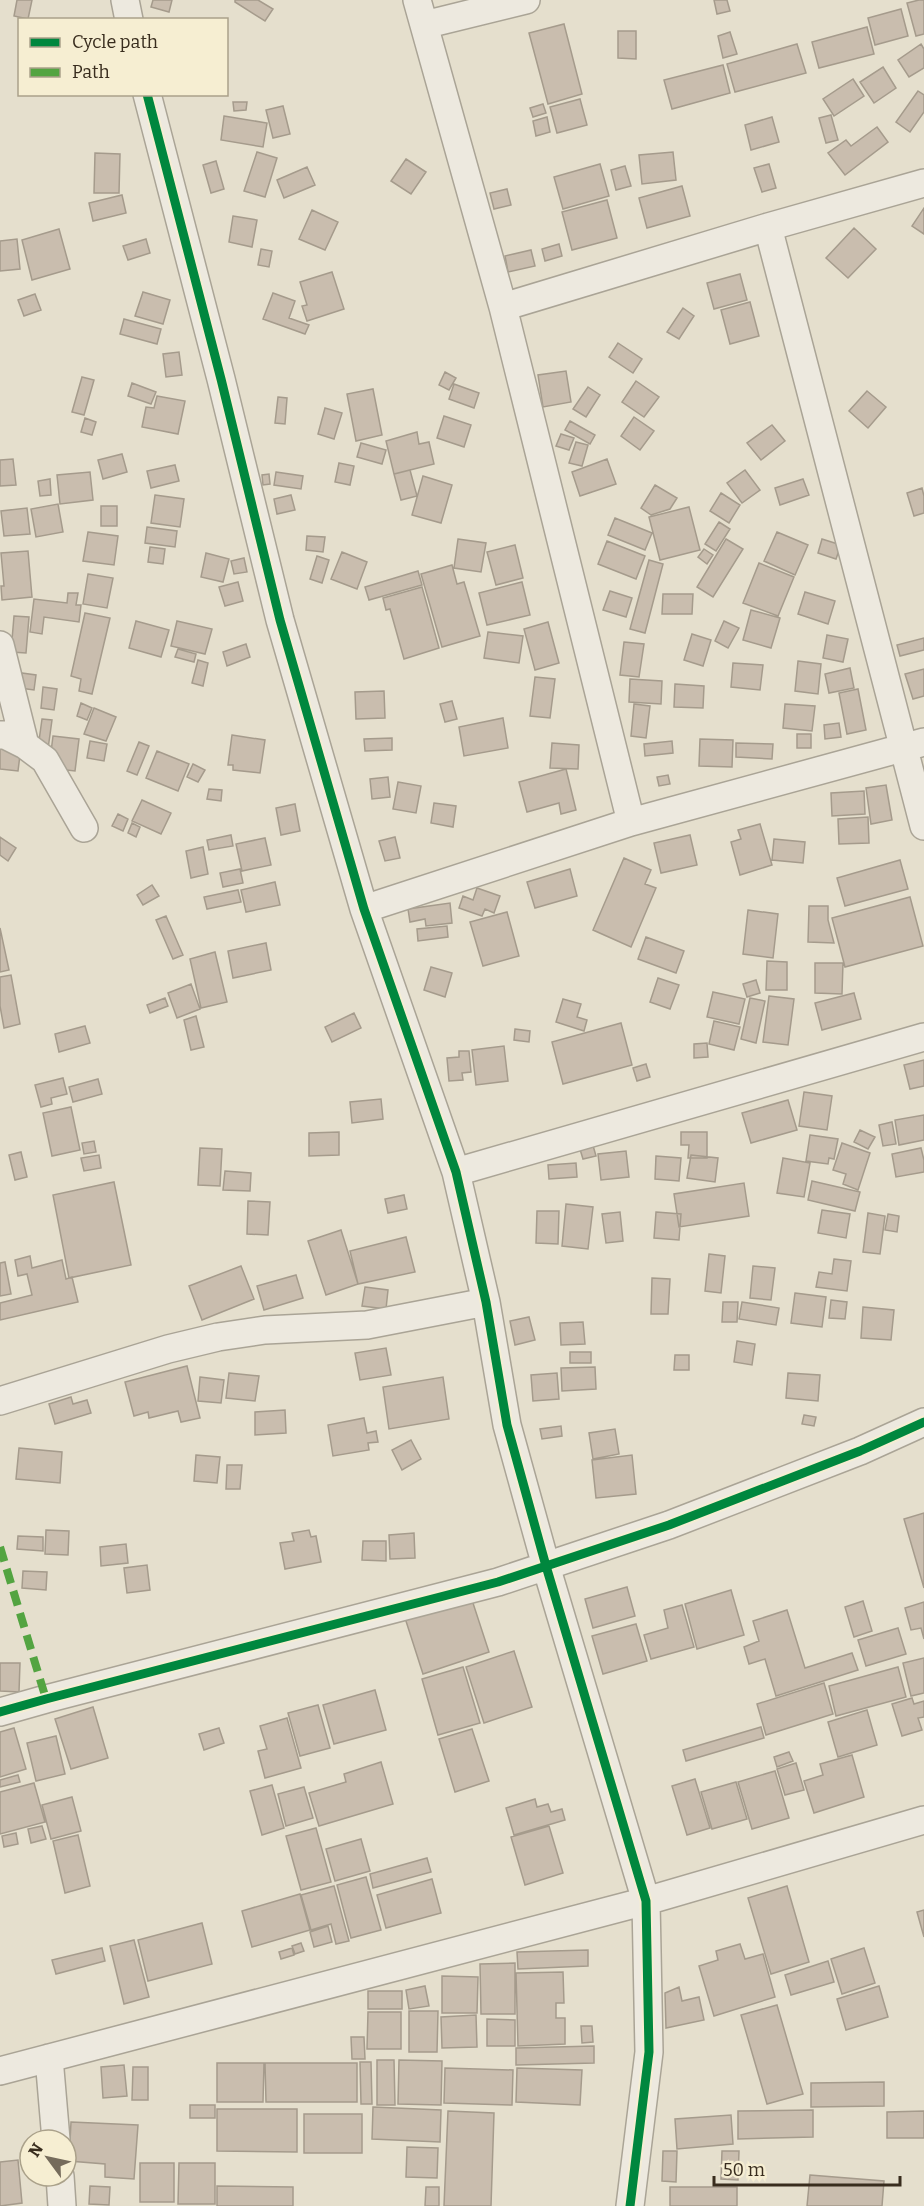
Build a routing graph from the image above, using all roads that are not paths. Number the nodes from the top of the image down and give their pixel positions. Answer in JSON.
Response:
{"nodes":[{"id":1,"x":125,"y":0,"type":"edge"},
{"id":2,"x":526,"y":0,"type":"edge"},
{"id":3,"x":420,"y":12,"type":"edge"},
{"id":4,"x":129,"y":18,"type":"edge"},
{"id":5,"x":148,"y":96,"type":"edge"},
{"id":6,"x":924,"y":183,"type":"edge"},
{"id":7,"x":768,"y":227,"type":"junction"},
{"id":8,"x":503,"y":307,"type":"junction"},
{"id":9,"x":0,"y":645,"type":"edge"},
{"id":10,"x":0,"y":735,"type":"edge"},
{"id":11,"x":25,"y":745,"type":"junction"},
{"id":12,"x":914,"y":745,"type":"edge"},
{"id":13,"x":631,"y":822,"type":"junction"},
{"id":14,"x":924,"y":826,"type":"edge"},
{"id":15,"x":84,"y":828,"type":"dead end"},
{"id":16,"x":364,"y":909,"type":"junction"},
{"id":17,"x":924,"y":1037,"type":"edge"},
{"id":18,"x":456,"y":1172,"type":"junction"},
{"id":19,"x":486,"y":1302,"type":"junction"},
{"id":20,"x":0,"y":1401,"type":"edge"},
{"id":21,"x":924,"y":1422,"type":"edge"},
{"id":22,"x":546,"y":1566,"type":"junction"},
{"id":23,"x":0,"y":1712,"type":"edge"},
{"id":24,"x":924,"y":1820,"type":"edge"},
{"id":25,"x":646,"y":1901,"type":"junction"},
{"id":26,"x":49,"y":2058,"type":"junction"},
{"id":27,"x":0,"y":2071,"type":"edge"},
{"id":28,"x":55,"y":2128,"type":"edge"},
{"id":29,"x":61,"y":2188,"type":"edge"},
{"id":30,"x":62,"y":2206,"type":"edge"},
{"id":31,"x":630,"y":2206,"type":"edge"}],
"edges":[{"from":1,"to":4,"type":"street"},
{"from":2,"to":3,"type":"street"},
{"from":3,"to":8,"type":"street"},
{"from":5,"to":16,"type":"street"},
{"from":6,"to":7,"type":"street"},
{"from":7,"to":8,"type":"street"},
{"from":7,"to":12,"type":"street"},
{"from":8,"to":13,"type":"street"},
{"from":9,"to":11,"type":"street"},
{"from":10,"to":11,"type":"street"},
{"from":11,"to":15,"type":"street"},
{"from":12,"to":13,"type":"street"},
{"from":12,"to":14,"type":"street"},
{"from":13,"to":16,"type":"street"},
{"from":16,"to":18,"type":"street"},
{"from":17,"to":18,"type":"street"},
{"from":18,"to":19,"type":"street"},
{"from":19,"to":20,"type":"street"},
{"from":19,"to":22,"type":"street"},
{"from":21,"to":22,"type":"street"},
{"from":22,"to":23,"type":"street"},
{"from":22,"to":25,"type":"street"},
{"from":24,"to":25,"type":"street"},
{"from":25,"to":26,"type":"street"},
{"from":25,"to":31,"type":"street"},
{"from":26,"to":27,"type":"street"},
{"from":26,"to":28,"type":"street"},
{"from":29,"to":30,"type":"street"}]}
